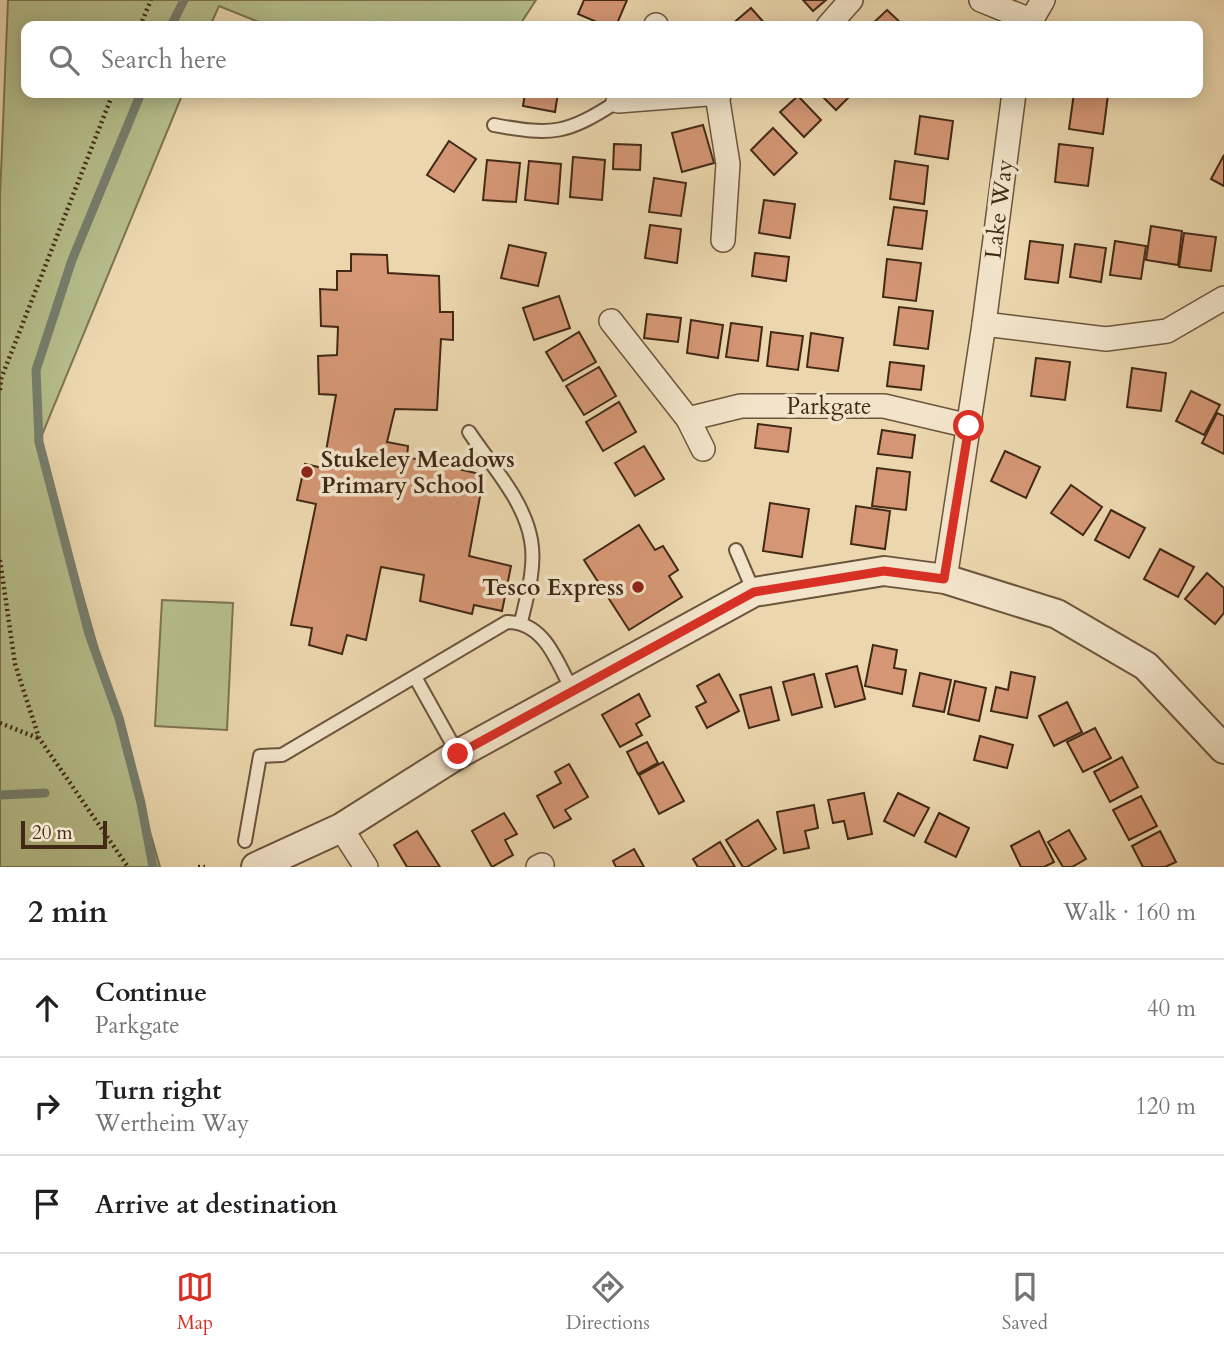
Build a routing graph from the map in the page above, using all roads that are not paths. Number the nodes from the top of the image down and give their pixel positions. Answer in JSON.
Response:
{"nodes":[{"id":1,"x":851,"y":0,"type":"edge"},
{"id":2,"x":981,"y":0,"type":"edge"},
{"id":3,"x":1042,"y":0,"type":"edge"},
{"id":4,"x":832,"y":21,"type":"edge"},
{"id":5,"x":1025,"y":21,"type":"edge"},
{"id":6,"x":1030,"y":21,"type":"edge"},
{"id":7,"x":638,"y":98,"type":"edge"},
{"id":8,"x":720,"y":98,"type":"edge"},
{"id":9,"x":1013,"y":98,"type":"edge"},
{"id":10,"x":618,"y":101,"type":"joint"},
{"id":11,"x":494,"y":125,"type":"dead end"},
{"id":12,"x":723,"y":240,"type":"dead end"},
{"id":13,"x":1224,"y":298,"type":"edge"},
{"id":14,"x":611,"y":321,"type":"dead end"},
{"id":15,"x":984,"y":324,"type":"junction"},
{"id":16,"x":688,"y":419,"type":"junction"},
{"id":17,"x":969,"y":426,"type":"junction"},
{"id":18,"x":469,"y":432,"type":"dead end"},
{"id":19,"x":703,"y":449,"type":"dead end"},
{"id":20,"x":736,"y":550,"type":"dead end"},
{"id":21,"x":944,"y":579,"type":"junction"},
{"id":22,"x":754,"y":592,"type":"junction"},
{"id":23,"x":521,"y":622,"type":"junction"},
{"id":24,"x":415,"y":677,"type":"junction"},
{"id":25,"x":573,"y":692,"type":"junction"},
{"id":26,"x":1224,"y":749,"type":"edge"},
{"id":27,"x":458,"y":754,"type":"junction"},
{"id":28,"x":341,"y":828,"type":"junction"},
{"id":29,"x":244,"y":841,"type":"dead end"},
{"id":30,"x":256,"y":867,"type":"edge"},
{"id":31,"x":366,"y":867,"type":"edge"}],
"edges":[{"from":1,"to":4,"type":"street"},
{"from":2,"to":5,"type":"street"},
{"from":3,"to":6,"type":"street"},
{"from":7,"to":10,"type":"street"},
{"from":8,"to":12,"type":"street"},
{"from":9,"to":15,"type":"street","name":"Lake Way"},
{"from":10,"to":11,"type":"lane"},
{"from":13,"to":15,"type":"street"},
{"from":14,"to":16,"type":"street"},
{"from":15,"to":17,"type":"street"},
{"from":16,"to":17,"type":"street","name":"Parkgate"},
{"from":16,"to":19,"type":"street"},
{"from":17,"to":21,"type":"street"},
{"from":18,"to":23,"type":"lane"},
{"from":20,"to":22,"type":"lane"},
{"from":21,"to":22,"type":"street"},
{"from":21,"to":26,"type":"street"},
{"from":22,"to":25,"type":"street"},
{"from":23,"to":24,"type":"lane"},
{"from":23,"to":25,"type":"lane"},
{"from":24,"to":27,"type":"lane"},
{"from":24,"to":29,"type":"lane"},
{"from":25,"to":27,"type":"street"},
{"from":27,"to":28,"type":"street"},
{"from":28,"to":30,"type":"street"},
{"from":28,"to":31,"type":"street"}]}
